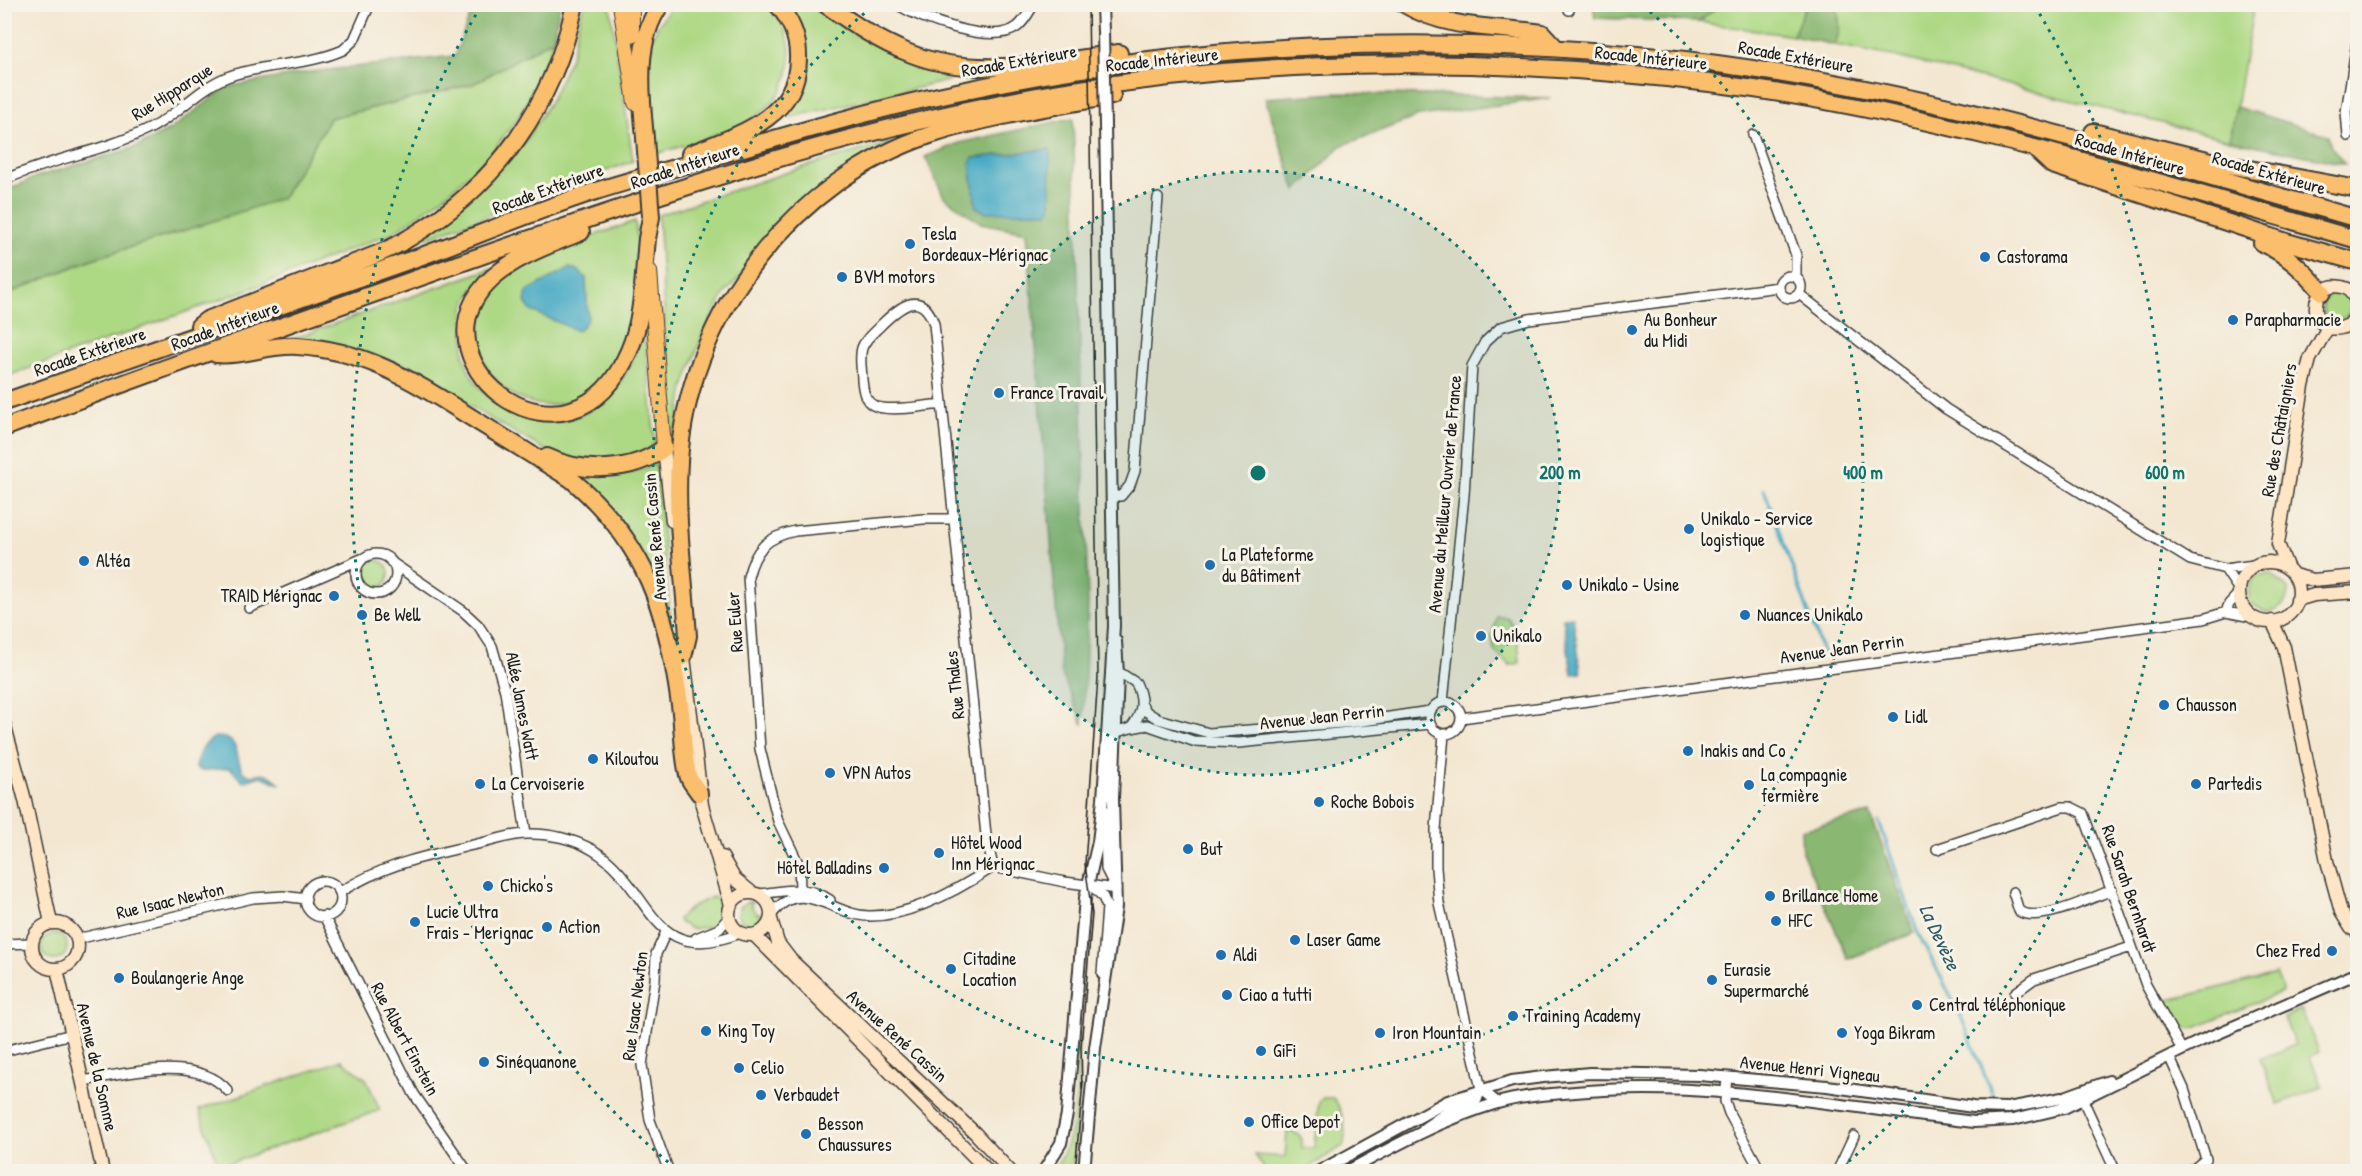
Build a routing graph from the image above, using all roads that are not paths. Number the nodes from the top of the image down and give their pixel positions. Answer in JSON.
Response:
{"nodes":[{"id":1,"x":370,"y":4,"type":"edge"},
{"id":2,"x":575,"y":4,"type":"edge"},
{"id":3,"x":620,"y":4,"type":"edge"},
{"id":4,"x":632,"y":4,"type":"edge"},
{"id":5,"x":661,"y":4,"type":"edge"},
{"id":6,"x":777,"y":4,"type":"edge"},
{"id":7,"x":825,"y":4,"type":"edge"},
{"id":8,"x":896,"y":4,"type":"edge"},
{"id":9,"x":1034,"y":4,"type":"edge"},
{"id":10,"x":1102,"y":4,"type":"edge"},
{"id":11,"x":1404,"y":4,"type":"edge"},
{"id":12,"x":2358,"y":36,"type":"edge"},
{"id":13,"x":1556,"y":48,"type":"junction"},
{"id":14,"x":1249,"y":50,"type":"junction"},
{"id":15,"x":632,"y":76,"type":"junction"},
{"id":16,"x":1124,"y":83,"type":"junction"},
{"id":17,"x":2013,"y":122,"type":"junction"},
{"id":18,"x":1753,"y":135,"type":"dead end"},
{"id":19,"x":2348,"y":136,"type":"dead end"},
{"id":20,"x":642,"y":139,"type":"junction"},
{"id":21,"x":2034,"y":147,"type":"junction"},
{"id":22,"x":718,"y":176,"type":"junction"},
{"id":23,"x":4,"y":180,"type":"edge"},
{"id":24,"x":2358,"y":189,"type":"edge"},
{"id":25,"x":595,"y":192,"type":"junction"},
{"id":26,"x":1158,"y":198,"type":"dead end"},
{"id":27,"x":2156,"y":198,"type":"junction"},
{"id":28,"x":2358,"y":219,"type":"edge"},
{"id":29,"x":647,"y":239,"type":"junction"},
{"id":30,"x":2358,"y":240,"type":"edge"},
{"id":31,"x":2358,"y":262,"type":"edge"},
{"id":32,"x":1796,"y":277,"type":"junction"},
{"id":33,"x":1779,"y":286,"type":"junction"},
{"id":34,"x":2322,"y":292,"type":"junction"},
{"id":35,"x":1799,"y":294,"type":"junction"},
{"id":36,"x":2358,"y":302,"type":"edge"},
{"id":37,"x":2358,"y":312,"type":"edge"},
{"id":38,"x":2328,"y":327,"type":"junction"},
{"id":39,"x":182,"y":341,"type":"junction"},
{"id":40,"x":206,"y":353,"type":"junction"},
{"id":41,"x":412,"y":379,"type":"junction"},
{"id":42,"x":4,"y":402,"type":"edge"},
{"id":43,"x":941,"y":404,"type":"junction"},
{"id":44,"x":4,"y":428,"type":"edge"},
{"id":45,"x":664,"y":448,"type":"junction"},
{"id":46,"x":1112,"y":496,"type":"junction"},
{"id":47,"x":954,"y":519,"type":"junction"},
{"id":48,"x":2278,"y":544,"type":"junction"},
{"id":49,"x":368,"y":556,"type":"junction"},
{"id":50,"x":391,"y":562,"type":"junction"},
{"id":51,"x":2258,"y":564,"type":"junction"},
{"id":52,"x":2225,"y":569,"type":"junction"},
{"id":53,"x":2291,"y":572,"type":"junction"},
{"id":54,"x":2358,"y":576,"type":"edge"},
{"id":55,"x":2239,"y":592,"type":"junction"},
{"id":56,"x":2358,"y":592,"type":"edge"},
{"id":57,"x":2297,"y":600,"type":"junction"},
{"id":58,"x":249,"y":608,"type":"dead end"},
{"id":59,"x":2226,"y":612,"type":"junction"},
{"id":60,"x":2252,"y":616,"type":"junction"},
{"id":61,"x":2272,"y":621,"type":"junction"},
{"id":62,"x":1114,"y":626,"type":"junction"},
{"id":63,"x":683,"y":657,"type":"junction"},
{"id":64,"x":1118,"y":674,"type":"junction"},
{"id":65,"x":1109,"y":684,"type":"junction"},
{"id":66,"x":1443,"y":702,"type":"junction"},
{"id":67,"x":1142,"y":705,"type":"junction"},
{"id":68,"x":1430,"y":711,"type":"junction"},
{"id":69,"x":1108,"y":717,"type":"junction"},
{"id":70,"x":1461,"y":718,"type":"junction"},
{"id":71,"x":4,"y":723,"type":"edge"},
{"id":72,"x":1430,"y":724,"type":"junction"},
{"id":73,"x":1131,"y":728,"type":"junction"},
{"id":74,"x":1117,"y":732,"type":"junction"},
{"id":75,"x":1214,"y":733,"type":"junction"},
{"id":76,"x":1444,"y":734,"type":"junction"},
{"id":77,"x":1213,"y":743,"type":"junction"},
{"id":78,"x":699,"y":793,"type":"junction"},
{"id":79,"x":1103,"y":799,"type":"junction"},
{"id":80,"x":707,"y":829,"type":"junction"},
{"id":81,"x":526,"y":834,"type":"junction"},
{"id":82,"x":1937,"y":849,"type":"dead end"},
{"id":83,"x":993,"y":867,"type":"junction"},
{"id":84,"x":1090,"y":886,"type":"junction"},
{"id":85,"x":800,"y":888,"type":"junction"},
{"id":86,"x":1116,"y":889,"type":"junction"},
{"id":87,"x":2112,"y":890,"type":"junction"},
{"id":88,"x":340,"y":892,"type":"junction"},
{"id":89,"x":2013,"y":892,"type":"dead end"},
{"id":90,"x":755,"y":893,"type":"junction"},
{"id":91,"x":306,"y":898,"type":"junction"},
{"id":92,"x":842,"y":909,"type":"junction"},
{"id":93,"x":730,"y":911,"type":"junction"},
{"id":94,"x":324,"y":916,"type":"junction"},
{"id":95,"x":771,"y":917,"type":"junction"},
{"id":96,"x":51,"y":923,"type":"junction"},
{"id":97,"x":666,"y":932,"type":"junction"},
{"id":98,"x":2358,"y":932,"type":"edge"},
{"id":99,"x":740,"y":933,"type":"junction"},
{"id":100,"x":754,"y":935,"type":"junction"},
{"id":101,"x":77,"y":939,"type":"junction"},
{"id":102,"x":685,"y":939,"type":"junction"},
{"id":103,"x":32,"y":943,"type":"junction"},
{"id":104,"x":4,"y":944,"type":"edge"},
{"id":105,"x":2132,"y":948,"type":"junction"},
{"id":106,"x":57,"y":969,"type":"junction"},
{"id":107,"x":2356,"y":971,"type":"edge"},
{"id":108,"x":2015,"y":993,"type":"dead end"},
{"id":109,"x":1102,"y":1010,"type":"junction"},
{"id":110,"x":72,"y":1034,"type":"junction"},
{"id":111,"x":2182,"y":1050,"type":"junction"},
{"id":112,"x":4,"y":1051,"type":"edge"},
{"id":113,"x":2169,"y":1056,"type":"junction"},
{"id":114,"x":1727,"y":1077,"type":"junction"},
{"id":115,"x":82,"y":1081,"type":"junction"},
{"id":116,"x":1481,"y":1089,"type":"junction"},
{"id":117,"x":228,"y":1091,"type":"dead end"},
{"id":118,"x":1727,"y":1091,"type":"junction"},
{"id":119,"x":2085,"y":1096,"type":"junction"},
{"id":120,"x":1497,"y":1103,"type":"junction"},
{"id":121,"x":1412,"y":1136,"type":"junction"},
{"id":122,"x":1854,"y":1136,"type":"dead end"},
{"id":123,"x":103,"y":1172,"type":"edge"},
{"id":124,"x":468,"y":1172,"type":"edge"},
{"id":125,"x":669,"y":1172,"type":"edge"},
{"id":126,"x":989,"y":1172,"type":"edge"},
{"id":127,"x":1011,"y":1172,"type":"edge"},
{"id":128,"x":1043,"y":1172,"type":"edge"},
{"id":129,"x":1084,"y":1172,"type":"edge"},
{"id":130,"x":1318,"y":1172,"type":"edge"},
{"id":131,"x":1346,"y":1172,"type":"edge"},
{"id":132,"x":1761,"y":1172,"type":"edge"},
{"id":133,"x":1837,"y":1172,"type":"edge"},
{"id":134,"x":2116,"y":1172,"type":"edge"},
{"id":135,"x":2184,"y":1172,"type":"edge"}],
"edges":[{"from":1,"to":23,"type":"street","name":"Rue Hipparque"},
{"from":2,"to":39,"type":"highway"},
{"from":3,"to":15,"type":"main road"},
{"from":4,"to":15,"type":"main road"},
{"from":5,"to":20,"type":"highway"},
{"from":6,"to":25,"type":"highway"},
{"from":7,"to":14,"type":"highway"},
{"from":8,"to":9,"type":"street"},
{"from":10,"to":46,"type":"street","bridge":true},
{"from":11,"to":13,"type":"highway"},
{"from":12,"to":19,"type":"street"},
{"from":13,"to":14,"type":"highway","name":"Rocade Extérieure"},
{"from":13,"to":17,"type":"highway","name":"Rocade Extérieure"},
{"from":14,"to":25,"type":"highway","name":"Rocade Extérieure"},
{"from":15,"to":20,"type":"main road"},
{"from":16,"to":21,"type":"highway","name":"Rocade Intérieure"},
{"from":16,"to":22,"type":"highway","name":"Rocade Intérieure"},
{"from":16,"to":63,"type":"highway"},
{"from":17,"to":24,"type":"highway"},
{"from":17,"to":28,"type":"highway","name":"Rocade Extérieure"},
{"from":18,"to":32,"type":"street"},
{"from":20,"to":29,"type":"highway","bridge":true},
{"from":21,"to":27,"type":"highway"},
{"from":21,"to":30,"type":"highway","name":"Rocade Intérieure"},
{"from":22,"to":29,"type":"highway"},
{"from":22,"to":40,"type":"highway","name":"Rocade Intérieure"},
{"from":25,"to":39,"type":"highway","name":"Rocade Extérieure"},
{"from":26,"to":46,"type":"street"},
{"from":27,"to":31,"type":"highway"},
{"from":27,"to":34,"type":"highway"},
{"from":29,"to":45,"type":"main road","name":"Avenue René Cassin"},
{"from":32,"to":33,"type":"street"},
{"from":32,"to":35,"type":"street"},
{"from":33,"to":35,"type":"street"},
{"from":33,"to":66,"type":"street","name":"Avenue du Meilleur Ouvrier de France"},
{"from":34,"to":36,"type":"main road"},
{"from":34,"to":38,"type":"main road"},
{"from":35,"to":52,"type":"street"},
{"from":37,"to":38,"type":"main road"},
{"from":38,"to":48,"type":"main road","name":"Rue des Châtaigniers"},
{"from":39,"to":42,"type":"highway","name":"Rocade Extérieure"},
{"from":40,"to":41,"type":"highway"},
{"from":40,"to":44,"type":"highway","name":"Rocade Intérieure"},
{"from":41,"to":45,"type":"highway"},
{"from":41,"to":78,"type":"highway"},
{"from":43,"to":43,"type":"street","name":"Rue Thales"},
{"from":43,"to":47,"type":"street","name":"Rue Thales"},
{"from":45,"to":63,"type":"main road","name":"Avenue René Cassin"},
{"from":46,"to":62,"type":"street"},
{"from":47,"to":83,"type":"street","name":"Rue Thales"},
{"from":47,"to":85,"type":"street","name":"Rue Euler"},
{"from":48,"to":51,"type":"main road"},
{"from":48,"to":53,"type":"main road"},
{"from":49,"to":50,"type":"street"},
{"from":49,"to":50,"type":"street"},
{"from":49,"to":58,"type":"street"},
{"from":50,"to":81,"type":"street","name":"Allée James Watt"},
{"from":51,"to":52,"type":"street"},
{"from":51,"to":53,"type":"main road"},
{"from":51,"to":55,"type":"main road"},
{"from":52,"to":55,"type":"street"},
{"from":53,"to":54,"type":"main road"},
{"from":53,"to":57,"type":"main road"},
{"from":55,"to":59,"type":"street"},
{"from":55,"to":60,"type":"main road"},
{"from":56,"to":57,"type":"main road"},
{"from":57,"to":61,"type":"main road"},
{"from":59,"to":60,"type":"street","name":"Avenue Jean Perrin"},
{"from":59,"to":70,"type":"street","name":"Avenue Jean Perrin"},
{"from":60,"to":61,"type":"main road"},
{"from":61,"to":98,"type":"main road"},
{"from":62,"to":64,"type":"street"},
{"from":62,"to":65,"type":"street"},
{"from":63,"to":78,"type":"main road","name":"Avenue René Cassin"},
{"from":64,"to":65,"type":"street"},
{"from":64,"to":67,"type":"street"},
{"from":64,"to":74,"type":"street"},
{"from":65,"to":69,"type":"street"},
{"from":66,"to":68,"type":"street"},
{"from":66,"to":70,"type":"street"},
{"from":67,"to":73,"type":"street"},
{"from":67,"to":75,"type":"street","name":"Avenue Jean Perrin"},
{"from":68,"to":72,"type":"street"},
{"from":68,"to":75,"type":"street","name":"Avenue Jean Perrin"},
{"from":69,"to":74,"type":"street"},
{"from":69,"to":79,"type":"street"},
{"from":70,"to":76,"type":"street"},
{"from":71,"to":96,"type":"main road"},
{"from":72,"to":76,"type":"street"},
{"from":72,"to":77,"type":"street","name":"Avenue Jean Perrin"},
{"from":73,"to":74,"type":"street","name":"Avenue Jean Perrin"},
{"from":73,"to":77,"type":"street","name":"Avenue Jean Perrin"},
{"from":74,"to":86,"type":"street"},
{"from":75,"to":77,"type":"street"},
{"from":76,"to":116,"type":"street"},
{"from":78,"to":80,"type":"main road","name":"Avenue René Cassin"},
{"from":79,"to":84,"type":"street"},
{"from":79,"to":86,"type":"street"},
{"from":80,"to":90,"type":"main road","name":"Avenue René Cassin"},
{"from":80,"to":93,"type":"main road","name":"Avenue René Cassin"},
{"from":81,"to":88,"type":"street","name":"Rue Isaac Newton"},
{"from":81,"to":97,"type":"street","name":"Rue Isaac Newton"},
{"from":82,"to":87,"type":"street","name":"Rue Sarah Bernhardt"},
{"from":83,"to":84,"type":"street"},
{"from":83,"to":92,"type":"street"},
{"from":84,"to":86,"type":"street"},
{"from":84,"to":109,"type":"street"},
{"from":84,"to":128,"type":"street"},
{"from":85,"to":90,"type":"street"},
{"from":85,"to":92,"type":"street"},
{"from":86,"to":109,"type":"street"},
{"from":87,"to":89,"type":"street"},
{"from":87,"to":105,"type":"street","name":"Rue Sarah Bernhardt"},
{"from":88,"to":91,"type":"street"},
{"from":88,"to":94,"type":"street"},
{"from":90,"to":93,"type":"main road"},
{"from":90,"to":95,"type":"main road"},
{"from":91,"to":94,"type":"street"},
{"from":91,"to":101,"type":"street","name":"Rue Isaac Newton"},
{"from":92,"to":95,"type":"street"},
{"from":93,"to":99,"type":"main road"},
{"from":93,"to":102,"type":"street"},
{"from":94,"to":124,"type":"street","name":"Rue Albert Einstein"},
{"from":95,"to":100,"type":"main road"},
{"from":95,"to":127,"type":"main road","name":"Avenue René Cassin"},
{"from":96,"to":101,"type":"main road"},
{"from":96,"to":103,"type":"main road"},
{"from":97,"to":102,"type":"street"},
{"from":97,"to":125,"type":"street","name":"Rue Isaac Newton"},
{"from":99,"to":100,"type":"main road"},
{"from":99,"to":102,"type":"street"},
{"from":100,"to":126,"type":"main road","name":"Avenue René Cassin"},
{"from":101,"to":106,"type":"main road"},
{"from":103,"to":104,"type":"street"},
{"from":103,"to":106,"type":"main road"},
{"from":105,"to":108,"type":"street"},
{"from":105,"to":111,"type":"street","name":"Rue Sarah Bernhardt"},
{"from":106,"to":110,"type":"main road","name":"Avenue de la Somme"},
{"from":107,"to":111,"type":"street","name":"Avenue Henri Vigneau"},
{"from":109,"to":129,"type":"street"},
{"from":110,"to":112,"type":"street"},
{"from":110,"to":115,"type":"main road","name":"Avenue de la Somme"},
{"from":111,"to":113,"type":"street","name":"Avenue Henri Vigneau"},
{"from":113,"to":119,"type":"street","name":"Avenue Henri Vigneau"},
{"from":113,"to":135,"type":"street"},
{"from":114,"to":116,"type":"street","name":"Avenue Henri Vigneau"},
{"from":114,"to":118,"type":"street"},
{"from":114,"to":119,"type":"street","name":"Avenue Henri Vigneau"},
{"from":115,"to":117,"type":"street"},
{"from":115,"to":123,"type":"main road","name":"Avenue de la Somme"},
{"from":116,"to":120,"type":"street"},
{"from":116,"to":121,"type":"street","name":"Avenue Henri Vigneau"},
{"from":116,"to":130,"type":"street","name":"Avenue Henri Vigneau"},
{"from":118,"to":119,"type":"street","name":"Avenue Henri Vigneau"},
{"from":118,"to":120,"type":"street","name":"Avenue Henri Vigneau"},
{"from":118,"to":132,"type":"street"},
{"from":119,"to":134,"type":"street"},
{"from":120,"to":121,"type":"street","name":"Avenue Henri Vigneau"},
{"from":121,"to":131,"type":"street","name":"Avenue Henri Vigneau"},
{"from":122,"to":133,"type":"street"}]}
